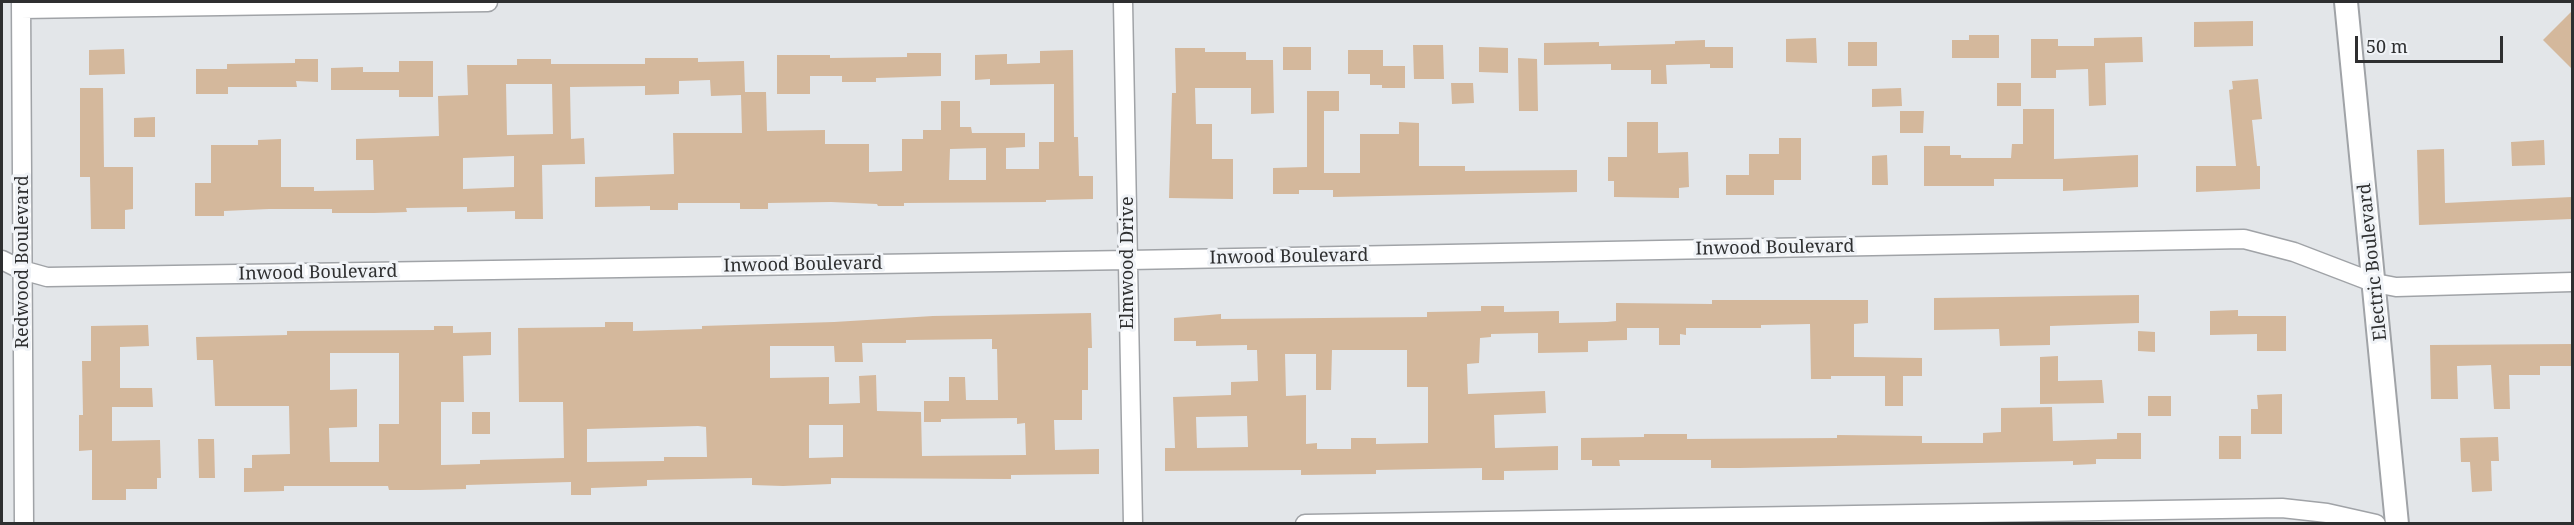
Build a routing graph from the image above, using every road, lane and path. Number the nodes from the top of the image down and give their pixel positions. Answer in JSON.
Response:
{"nodes":[{"id":1,"x":488,"y":2,"type":"edge"},
{"id":2,"x":1124,"y":2,"type":"edge"},
{"id":3,"x":2346,"y":2,"type":"edge"},
{"id":4,"x":21,"y":5,"type":"edge"},
{"id":5,"x":2,"y":260,"type":"edge"},
{"id":6,"x":1129,"y":260,"type":"junction"},
{"id":7,"x":22,"y":270,"type":"junction"},
{"id":8,"x":2572,"y":282,"type":"edge"},
{"id":9,"x":2375,"y":283,"type":"junction"},
{"id":10,"x":24,"y":524,"type":"edge"},
{"id":11,"x":1133,"y":524,"type":"edge"},
{"id":12,"x":1305,"y":524,"type":"edge"},
{"id":13,"x":2376,"y":524,"type":"edge"},
{"id":14,"x":2397,"y":524,"type":"edge"}],
"edges":[{"from":1,"to":4,"type":"street"},
{"from":2,"to":6,"type":"street","name":"Elmwood Drive"},
{"from":3,"to":9,"type":"street","name":"Electric Boulevard"},
{"from":4,"to":7,"type":"street","name":"Redwood Boulevard"},
{"from":5,"to":7,"type":"street","name":"Inwood Boulevard"},
{"from":6,"to":7,"type":"street","name":"Inwood Boulevard"},
{"from":6,"to":9,"type":"street","name":"Inwood Boulevard"},
{"from":6,"to":11,"type":"street","name":"Elmwood Drive"},
{"from":7,"to":10,"type":"street","name":"Redwood Boulevard"},
{"from":8,"to":9,"type":"street","name":"Inwood Boulevard"},
{"from":9,"to":14,"type":"street","name":"Electric Boulevard"},
{"from":12,"to":13,"type":"street"}]}
